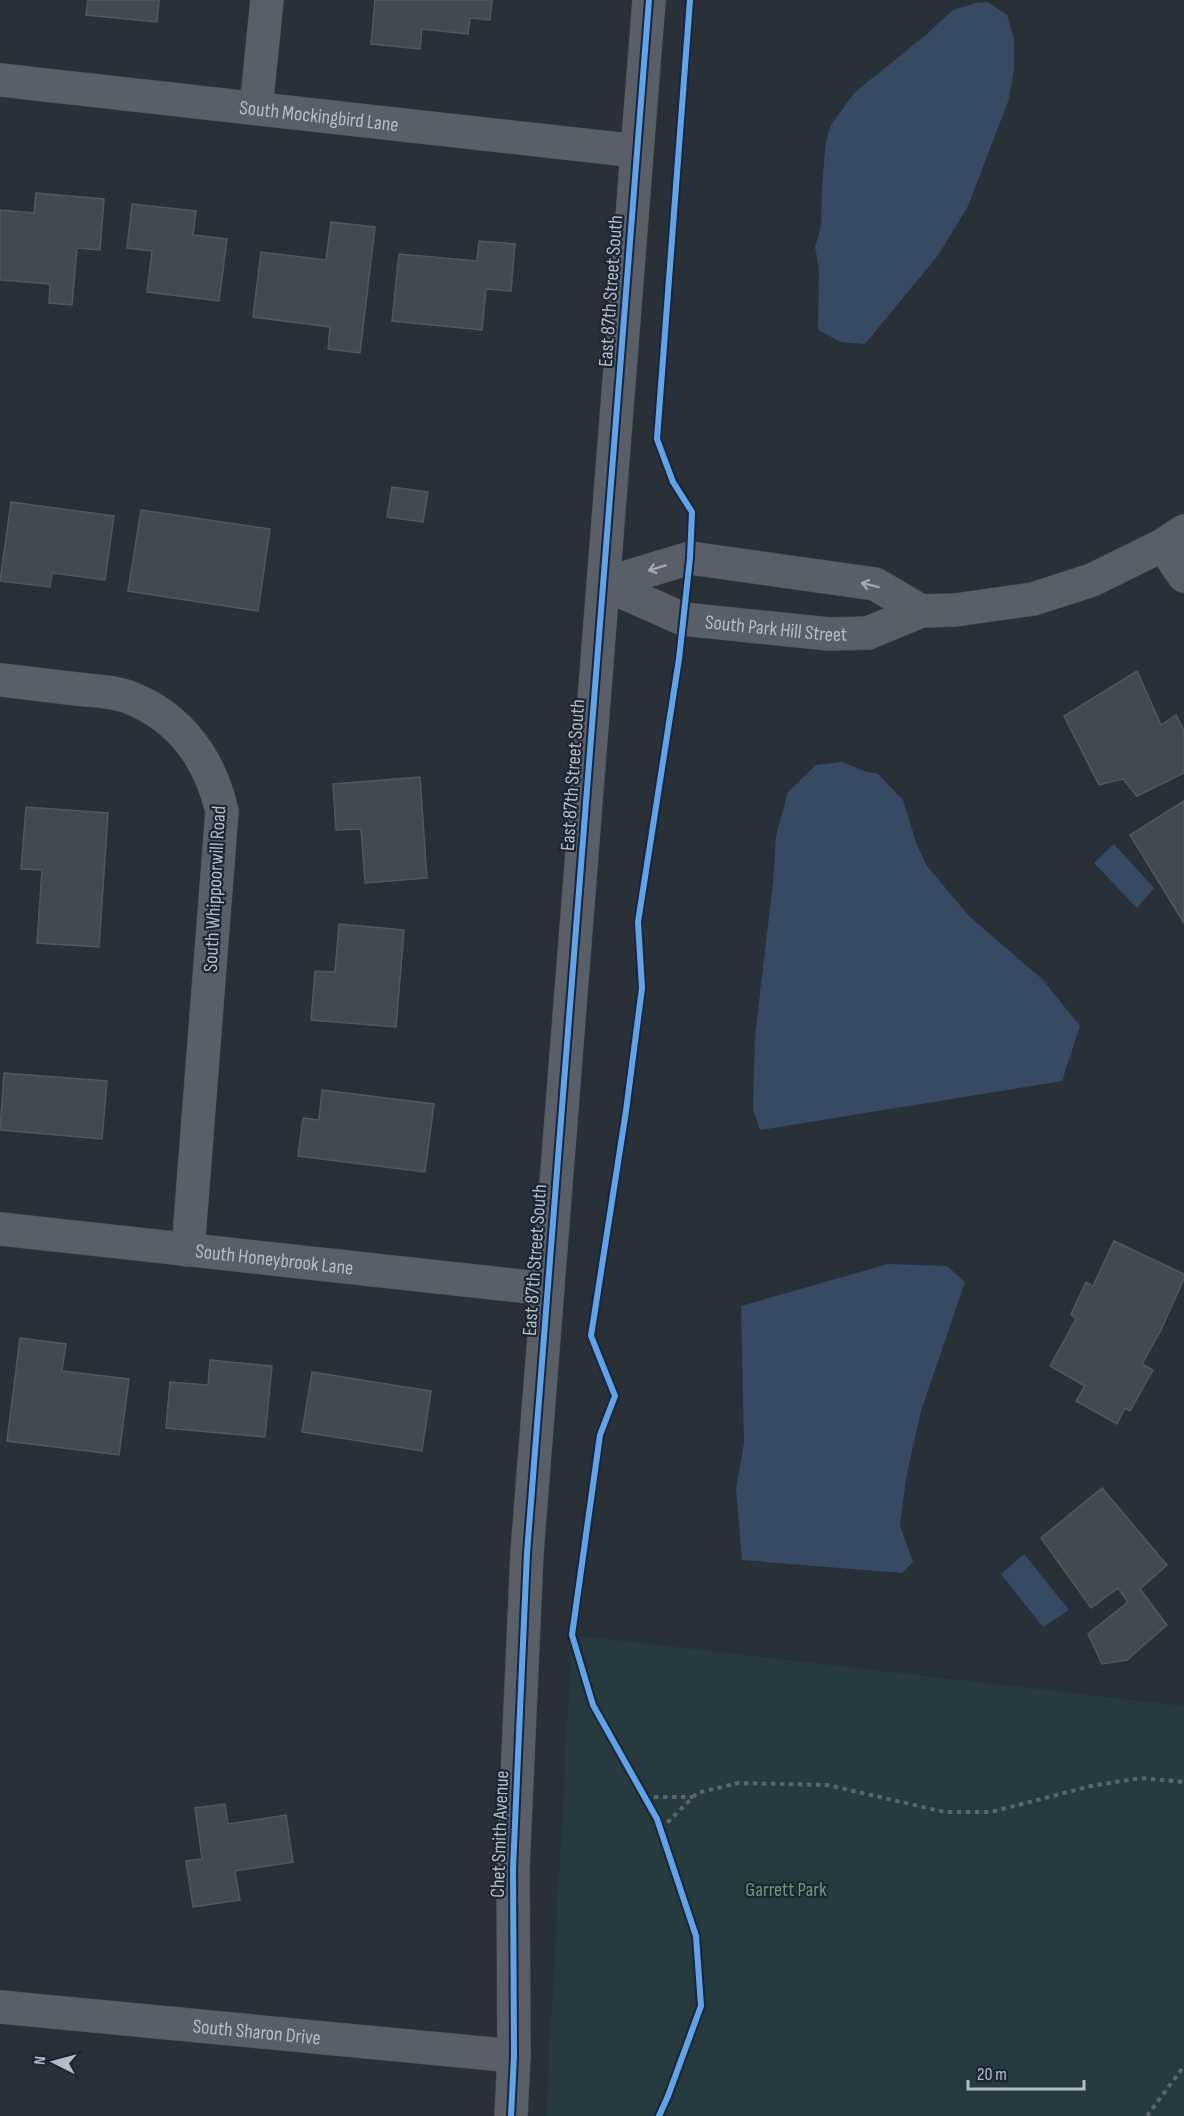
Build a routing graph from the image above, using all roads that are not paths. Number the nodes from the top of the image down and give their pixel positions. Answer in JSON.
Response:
{"nodes":[{"id":1,"x":267,"y":0,"type":"edge"},
{"id":2,"x":649,"y":0,"type":"edge"},
{"id":3,"x":0,"y":80,"type":"edge"},
{"id":4,"x":256,"y":108,"type":"junction"},
{"id":5,"x":638,"y":151,"type":"junction"},
{"id":6,"x":1174,"y":538,"type":"edge"},
{"id":7,"x":1184,"y":576,"type":"edge"},
{"id":8,"x":603,"y":585,"type":"junction"},
{"id":9,"x":921,"y":611,"type":"junction"},
{"id":10,"x":0,"y":680,"type":"edge"},
{"id":11,"x":0,"y":1229,"type":"edge"},
{"id":12,"x":188,"y":1250,"type":"junction"},
{"id":13,"x":548,"y":1289,"type":"junction"},
{"id":14,"x":528,"y":1553,"type":"joint"},
{"id":15,"x":0,"y":2007,"type":"edge"},
{"id":16,"x":514,"y":2056,"type":"junction"},
{"id":17,"x":512,"y":2116,"type":"edge"}],
"edges":[{"from":1,"to":4,"type":"street"},
{"from":2,"to":5,"type":"street","name":"East 87th Street South"},
{"from":3,"to":4,"type":"street","name":"South Mockingbird Lane"},
{"from":4,"to":5,"type":"street","name":"South Mockingbird Lane"},
{"from":5,"to":8,"type":"street","name":"East 87th Street South"},
{"from":6,"to":7,"type":"street"},
{"from":6,"to":9,"type":"street","name":"South Park Hill Street"},
{"from":8,"to":9,"type":"street","name":"South Park Hill Street"},
{"from":9,"to":8,"type":"street","one_way":true},
{"from":8,"to":13,"type":"street","name":"East 87th Street South"},
{"from":10,"to":12,"type":"street","name":"South Whippoorwill Road"},
{"from":11,"to":12,"type":"street","name":"South Honeybrook Lane"},
{"from":12,"to":13,"type":"street","name":"South Honeybrook Lane"},
{"from":13,"to":14,"type":"street","name":"East 87th Street South"},
{"from":14,"to":16,"type":"street","name":"Chet Smith Avenue"},
{"from":15,"to":16,"type":"street","name":"South Sharon Drive"},
{"from":16,"to":17,"type":"street","name":"Chet Smith Avenue"}]}
